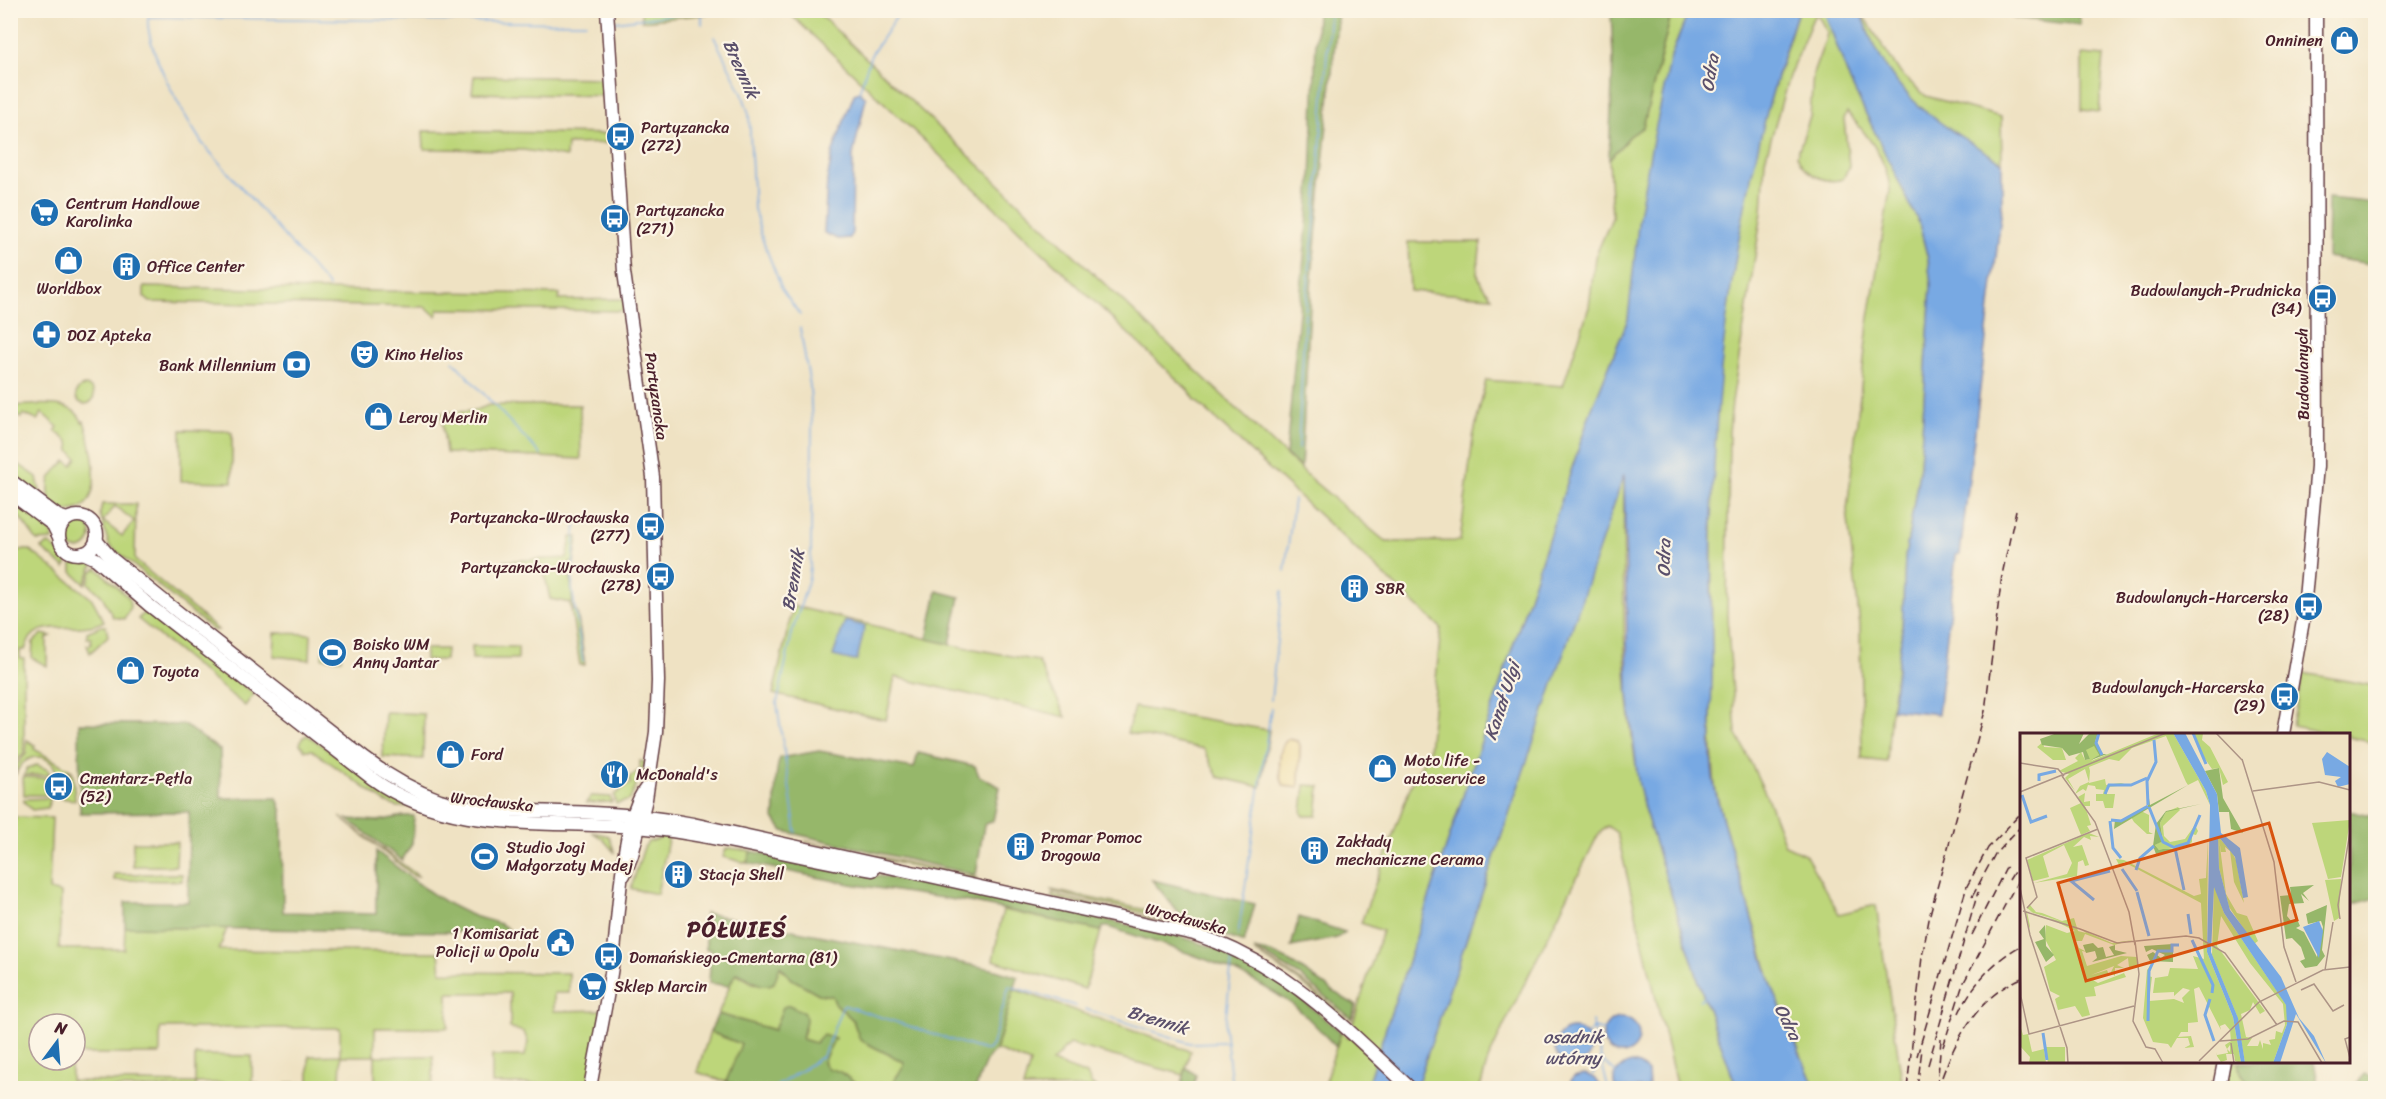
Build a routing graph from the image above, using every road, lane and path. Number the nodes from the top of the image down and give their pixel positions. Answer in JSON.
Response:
{"nodes":[{"id":1,"x":607,"y":10,"type":"edge"},
{"id":2,"x":2316,"y":10,"type":"edge"},
{"id":3,"x":10,"y":480,"type":"edge"},
{"id":4,"x":10,"y":493,"type":"edge"},
{"id":5,"x":67,"y":519,"type":"junction"},
{"id":6,"x":58,"y":535,"type":"junction"},
{"id":7,"x":96,"y":540,"type":"junction"},
{"id":8,"x":83,"y":553,"type":"junction"},
{"id":9,"x":2283,"y":733,"type":"edge"},
{"id":10,"x":647,"y":787,"type":"junction"},
{"id":11,"x":658,"y":818,"type":"junction"},
{"id":12,"x":637,"y":821,"type":"junction"},
{"id":13,"x":609,"y":825,"type":"junction"},
{"id":14,"x":626,"y":854,"type":"junction"},
{"id":15,"x":907,"y":873,"type":"junction"},
{"id":16,"x":624,"y":876,"type":"junction"},
{"id":17,"x":2224,"y":1063,"type":"edge"},
{"id":18,"x":590,"y":1089,"type":"edge"},
{"id":19,"x":1410,"y":1089,"type":"edge"},
{"id":20,"x":2219,"y":1089,"type":"edge"}],
"edges":[{"from":1,"to":10,"type":"main road","name":"Partyzancka"},
{"from":2,"to":9,"type":"main road","name":"Budowlanych"},
{"from":3,"to":5,"type":"main road"},
{"from":4,"to":6,"type":"main road"},
{"from":5,"to":6,"type":"main road"},
{"from":5,"to":7,"type":"main road"},
{"from":6,"to":8,"type":"main road"},
{"from":7,"to":8,"type":"main road"},
{"from":7,"to":12,"type":"main road","name":"Wrocławska"},
{"from":8,"to":13,"type":"main road","name":"Wrocławska"},
{"from":10,"to":11,"type":"main road"},
{"from":10,"to":12,"type":"main road","name":"Partyzancka"},
{"from":11,"to":12,"type":"main road","name":"Wrocławska"},
{"from":11,"to":15,"type":"main road","name":"Wrocławska"},
{"from":12,"to":13,"type":"main road","name":"Wrocławska"},
{"from":12,"to":14,"type":"main road"},
{"from":12,"to":15,"type":"main road","name":"Wrocławska"},
{"from":12,"to":16,"type":"main road"},
{"from":13,"to":14,"type":"main road"},
{"from":14,"to":16,"type":"main road"},
{"from":15,"to":19,"type":"main road","name":"Wrocławska"},
{"from":16,"to":18,"type":"main road"},
{"from":17,"to":20,"type":"main road"}]}
